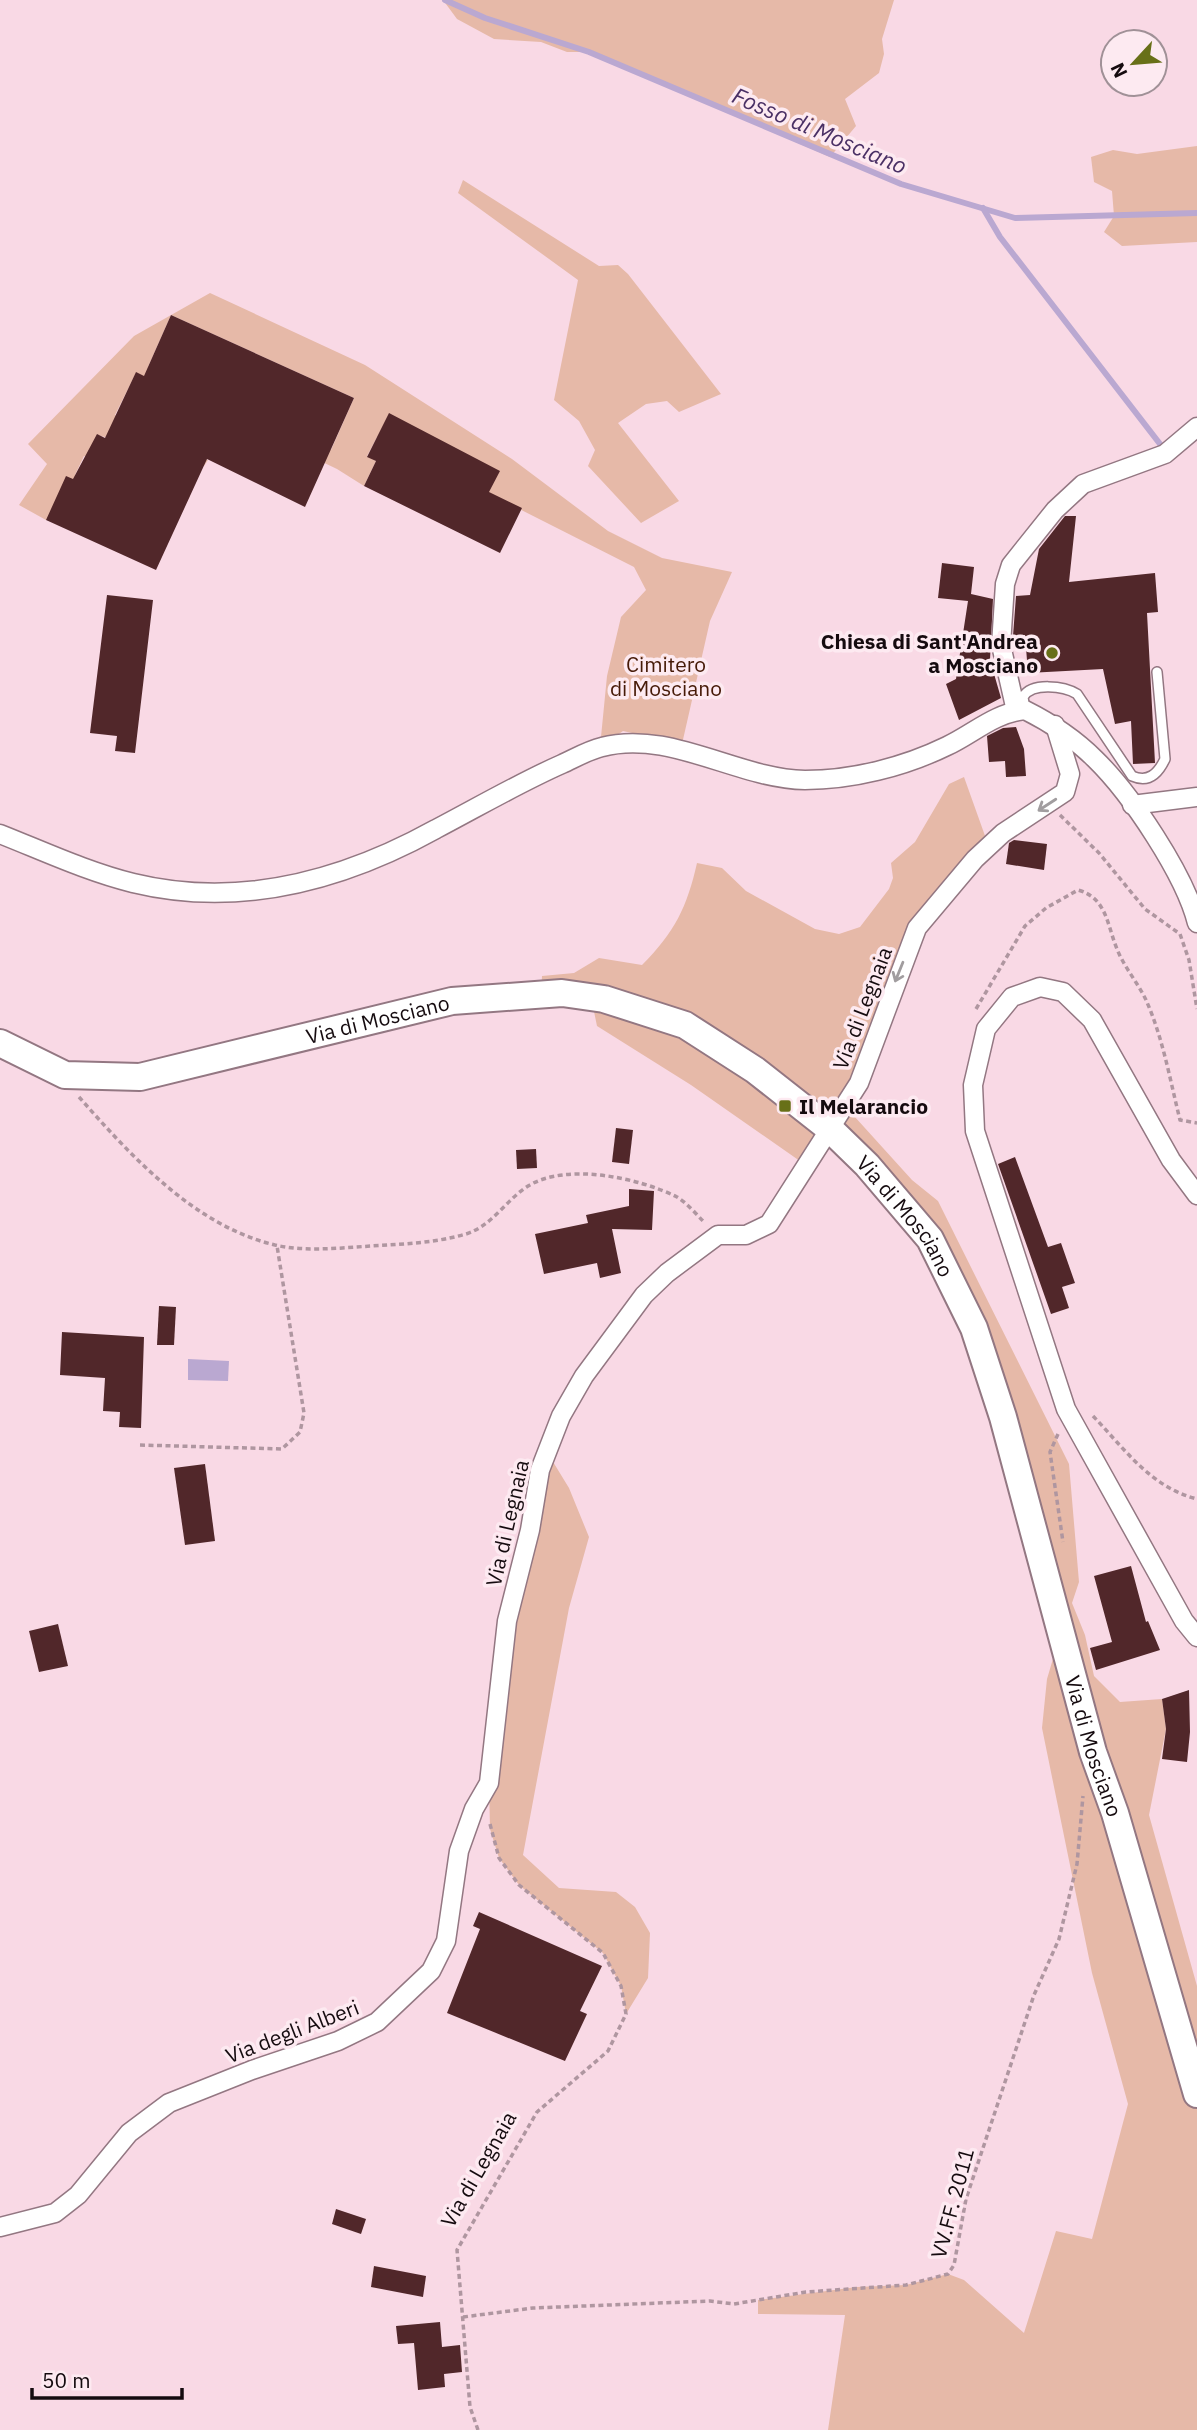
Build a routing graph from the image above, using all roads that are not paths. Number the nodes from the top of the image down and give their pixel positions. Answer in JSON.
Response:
{"nodes":[{"id":1,"x":1197,"y":427,"type":"edge"},
{"id":2,"x":1157,"y":672,"type":"dead end"},
{"id":3,"x":1021,"y":710,"type":"junction"},
{"id":4,"x":1055,"y":725,"type":"junction"},
{"id":5,"x":1197,"y":797,"type":"edge"},
{"id":6,"x":1132,"y":805,"type":"junction"},
{"id":7,"x":0,"y":834,"type":"edge"},
{"id":8,"x":1197,"y":923,"type":"edge"},
{"id":9,"x":0,"y":1043,"type":"edge"},
{"id":10,"x":830,"y":1129,"type":"junction"},
{"id":11,"x":1197,"y":1195,"type":"edge"},
{"id":12,"x":1197,"y":1637,"type":"edge"},
{"id":13,"x":489,"y":1783,"type":"joint"},
{"id":14,"x":1197,"y":2094,"type":"edge"},
{"id":15,"x":0,"y":2227,"type":"edge"}],
"edges":[{"from":1,"to":3,"type":"street"},
{"from":2,"to":3,"type":"lane"},
{"from":3,"to":4,"type":"street"},
{"from":3,"to":7,"type":"street"},
{"from":4,"to":6,"type":"street"},
{"from":4,"to":10,"type":"street","name":"Via di Legnaia","one_way":true},
{"from":5,"to":6,"type":"street"},
{"from":6,"to":8,"type":"street"},
{"from":9,"to":10,"type":"main road","name":"Via di Mosciano"},
{"from":10,"to":13,"type":"street","name":"Via di Legnaia"},
{"from":10,"to":14,"type":"main road","name":"Via di Mosciano"},
{"from":11,"to":12,"type":"street"},
{"from":13,"to":15,"type":"street","name":"Via degli Alberi"}]}
